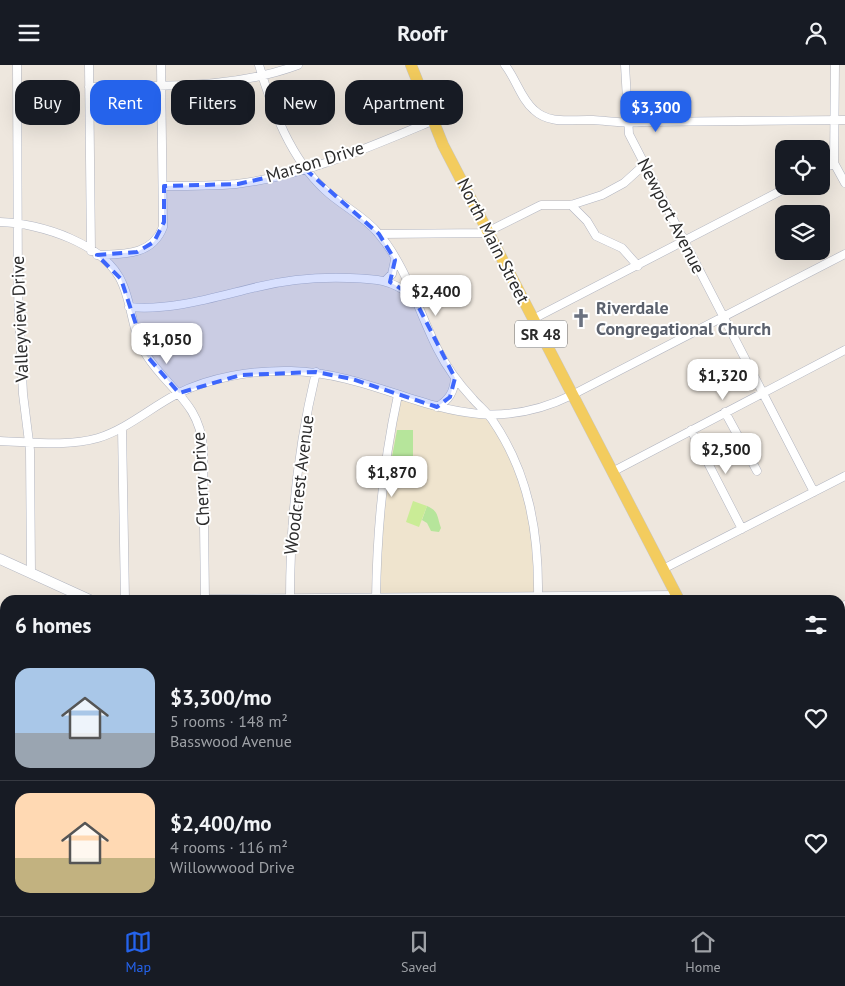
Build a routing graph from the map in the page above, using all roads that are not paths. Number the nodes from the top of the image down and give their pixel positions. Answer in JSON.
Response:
{"nodes":[{"id":1,"x":17,"y":65,"type":"edge"},
{"id":2,"x":89,"y":65,"type":"edge"},
{"id":3,"x":161,"y":65,"type":"edge"},
{"id":4,"x":259,"y":65,"type":"edge"},
{"id":5,"x":298,"y":65,"type":"edge"},
{"id":6,"x":411,"y":65,"type":"edge"},
{"id":7,"x":505,"y":65,"type":"edge"},
{"id":8,"x":625,"y":65,"type":"edge"},
{"id":9,"x":835,"y":65,"type":"edge"},
{"id":10,"x":263,"y":77,"type":"junction"},
{"id":11,"x":417,"y":80,"type":"edge"},
{"id":12,"x":162,"y":85,"type":"junction"},
{"id":13,"x":89,"y":87,"type":"junction"},
{"id":14,"x":835,"y":120,"type":"junction"},
{"id":15,"x":845,"y":120,"type":"edge"},
{"id":16,"x":627,"y":123,"type":"junction"},
{"id":17,"x":421,"y":125,"type":"edge"},
{"id":18,"x":434,"y":125,"type":"edge"},
{"id":19,"x":834,"y":163,"type":"junction"},
{"id":20,"x":645,"y":165,"type":"junction"},
{"id":21,"x":830,"y":165,"type":"edge"},
{"id":22,"x":305,"y":169,"type":"junction"},
{"id":23,"x":845,"y":183,"type":"edge"},
{"id":24,"x":164,"y":186,"type":"junction"},
{"id":25,"x":775,"y":194,"type":"edge"},
{"id":26,"x":571,"y":205,"type":"junction"},
{"id":27,"x":0,"y":222,"type":"edge"},
{"id":28,"x":18,"y":222,"type":"junction"},
{"id":29,"x":488,"y":232,"type":"junction"},
{"id":30,"x":379,"y":234,"type":"junction"},
{"id":31,"x":684,"y":242,"type":"junction"},
{"id":32,"x":94,"y":253,"type":"junction"},
{"id":33,"x":845,"y":255,"type":"edge"},
{"id":34,"x":395,"y":260,"type":"junction"},
{"id":35,"x":638,"y":265,"type":"junction"},
{"id":36,"x":386,"y":280,"type":"junction"},
{"id":37,"x":413,"y":295,"type":"junction"},
{"id":38,"x":129,"y":307,"type":"junction"},
{"id":39,"x":723,"y":317,"type":"junction"},
{"id":40,"x":533,"y":319,"type":"junction"},
{"id":41,"x":844,"y":353,"type":"edge"},
{"id":42,"x":316,"y":372,"type":"junction"},
{"id":43,"x":455,"y":378,"type":"junction"},
{"id":44,"x":178,"y":393,"type":"junction"},
{"id":45,"x":762,"y":393,"type":"junction"},
{"id":46,"x":398,"y":395,"type":"junction"},
{"id":47,"x":572,"y":395,"type":"junction"},
{"id":48,"x":437,"y":407,"type":"junction"},
{"id":49,"x":725,"y":412,"type":"junction"},
{"id":50,"x":487,"y":414,"type":"junction"},
{"id":51,"x":122,"y":428,"type":"junction"},
{"id":52,"x":691,"y":430,"type":"junction"},
{"id":53,"x":0,"y":441,"type":"edge"},
{"id":54,"x":29,"y":442,"type":"junction"},
{"id":55,"x":757,"y":471,"type":"dead end"},
{"id":56,"x":612,"y":472,"type":"junction"},
{"id":57,"x":845,"y":476,"type":"edge"},
{"id":58,"x":814,"y":492,"type":"junction"},
{"id":59,"x":742,"y":529,"type":"junction"},
{"id":60,"x":0,"y":560,"type":"edge"},
{"id":61,"x":663,"y":569,"type":"junction"},
{"id":62,"x":31,"y":573,"type":"junction"},
{"id":63,"x":79,"y":595,"type":"edge"},
{"id":64,"x":125,"y":595,"type":"edge"},
{"id":65,"x":203,"y":595,"type":"edge"},
{"id":66,"x":290,"y":595,"type":"edge"},
{"id":67,"x":376,"y":595,"type":"edge"},
{"id":68,"x":538,"y":595,"type":"edge"},
{"id":69,"x":676,"y":595,"type":"edge"}],
"edges":[{"from":1,"to":28,"type":"street","name":"Valleyview Drive"},
{"from":2,"to":13,"type":"street"},
{"from":3,"to":12,"type":"street"},
{"from":4,"to":10,"type":"street"},
{"from":5,"to":10,"type":"street"},
{"from":6,"to":11,"type":"main road","name":"North Main Street","number":"SR 48"},
{"from":7,"to":16,"type":"street"},
{"from":8,"to":16,"type":"street","name":"Newport Avenue"},
{"from":9,"to":14,"type":"street"},
{"from":10,"to":12,"type":"street"},
{"from":10,"to":22,"type":"street"},
{"from":12,"to":13,"type":"street"},
{"from":12,"to":24,"type":"street"},
{"from":13,"to":32,"type":"street"},
{"from":14,"to":15,"type":"street"},
{"from":14,"to":16,"type":"street"},
{"from":14,"to":19,"type":"street"},
{"from":16,"to":20,"type":"street","name":"Newport Avenue"},
{"from":17,"to":22,"type":"street","name":"Marson Drive"},
{"from":18,"to":29,"type":"main road","name":"North Main Street","number":"SR 48"},
{"from":19,"to":21,"type":"street"},
{"from":19,"to":23,"type":"street"},
{"from":20,"to":26,"type":"street"},
{"from":20,"to":31,"type":"street","name":"Newport Avenue"},
{"from":22,"to":24,"type":"street","name":"Marson Drive"},
{"from":22,"to":30,"type":"street"},
{"from":24,"to":32,"type":"street"},
{"from":25,"to":31,"type":"street"},
{"from":26,"to":29,"type":"street"},
{"from":26,"to":35,"type":"street"},
{"from":27,"to":28,"type":"street","name":"Cherry Drive"},
{"from":28,"to":32,"type":"street","name":"Cherry Drive"},
{"from":28,"to":54,"type":"street","name":"Valleyview Drive"},
{"from":29,"to":30,"type":"street"},
{"from":29,"to":40,"type":"main road","name":"North Main Street","number":"SR 48"},
{"from":30,"to":34,"type":"street"},
{"from":31,"to":35,"type":"street"},
{"from":31,"to":39,"type":"street","name":"Newport Avenue"},
{"from":32,"to":38,"type":"street","name":"Cherry Drive"},
{"from":33,"to":39,"type":"street"},
{"from":34,"to":36,"type":"street"},
{"from":34,"to":37,"type":"street"},
{"from":35,"to":40,"type":"street"},
{"from":36,"to":37,"type":"street"},
{"from":36,"to":38,"type":"street"},
{"from":37,"to":43,"type":"street"},
{"from":38,"to":44,"type":"street","name":"Cherry Drive"},
{"from":39,"to":45,"type":"street","name":"Newport Avenue"},
{"from":39,"to":47,"type":"street"},
{"from":40,"to":47,"type":"main road","name":"North Main Street","number":"SR 48"},
{"from":41,"to":45,"type":"street"},
{"from":42,"to":44,"type":"street"},
{"from":42,"to":46,"type":"street"},
{"from":42,"to":66,"type":"street","name":"Woodcrest Avenue"},
{"from":43,"to":48,"type":"street"},
{"from":43,"to":50,"type":"street"},
{"from":44,"to":51,"type":"street"},
{"from":44,"to":65,"type":"street","name":"Cherry Drive"},
{"from":45,"to":49,"type":"street"},
{"from":45,"to":58,"type":"street","name":"Newport Avenue"},
{"from":46,"to":48,"type":"street"},
{"from":46,"to":67,"type":"street"},
{"from":47,"to":50,"type":"street"},
{"from":47,"to":56,"type":"main road","name":"North Main Street","number":"SR 48"},
{"from":48,"to":50,"type":"street"},
{"from":49,"to":52,"type":"street"},
{"from":49,"to":55,"type":"street"},
{"from":50,"to":68,"type":"street"},
{"from":51,"to":54,"type":"street"},
{"from":51,"to":64,"type":"street"},
{"from":52,"to":56,"type":"street"},
{"from":52,"to":59,"type":"street"},
{"from":53,"to":54,"type":"street"},
{"from":54,"to":62,"type":"street","name":"Valleyview Drive"},
{"from":56,"to":61,"type":"main road","name":"North Main Street","number":"SR 48"},
{"from":57,"to":58,"type":"street"},
{"from":58,"to":59,"type":"street"},
{"from":59,"to":61,"type":"street"},
{"from":60,"to":62,"type":"street"},
{"from":61,"to":69,"type":"main road","name":"North Main Street","number":"SR 48"},
{"from":62,"to":63,"type":"street"}]}
